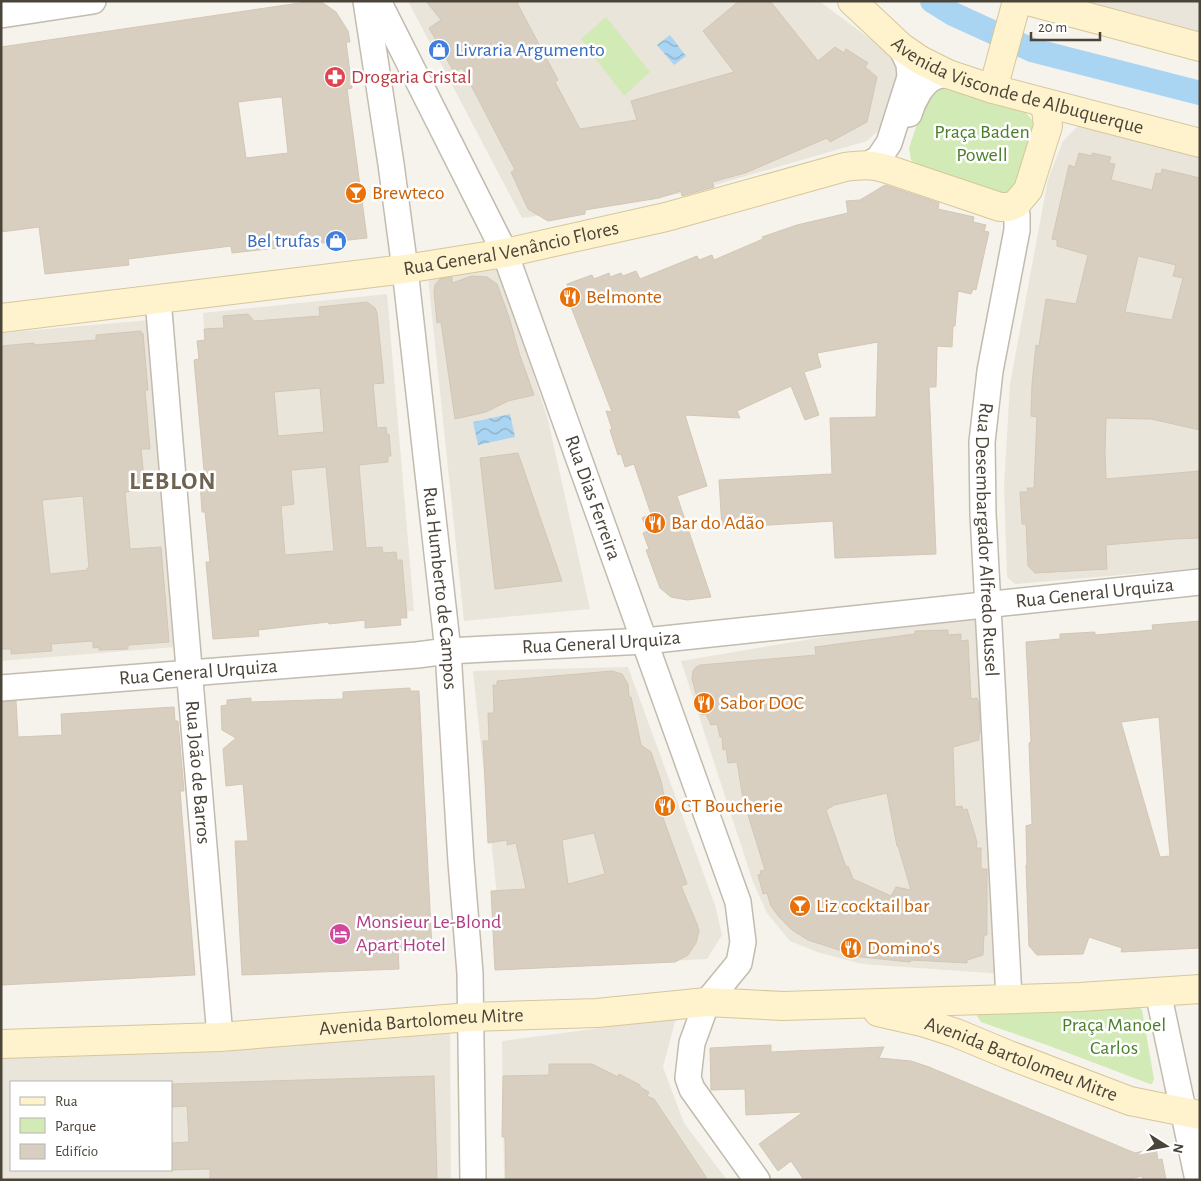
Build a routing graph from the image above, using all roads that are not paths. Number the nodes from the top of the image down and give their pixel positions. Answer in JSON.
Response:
{"nodes":[{"id":1,"x":93,"y":1,"type":"edge"},
{"id":2,"x":366,"y":1,"type":"edge"},
{"id":3,"x":378,"y":1,"type":"edge"},
{"id":4,"x":852,"y":1,"type":"edge"},
{"id":5,"x":1017,"y":1,"type":"edge"},
{"id":6,"x":1028,"y":1,"type":"edge"},
{"id":7,"x":1,"y":15,"type":"edge"},
{"id":8,"x":1200,"y":46,"type":"edge"},
{"id":9,"x":901,"y":47,"type":"junction"},
{"id":10,"x":948,"y":74,"type":"junction"},
{"id":11,"x":993,"y":90,"type":"junction"},
{"id":12,"x":1040,"y":102,"type":"junction"},
{"id":13,"x":1200,"y":143,"type":"edge"},
{"id":14,"x":870,"y":164,"type":"junction"},
{"id":15,"x":904,"y":174,"type":"junction"},
{"id":16,"x":1009,"y":207,"type":"junction"},
{"id":17,"x":505,"y":253,"type":"junction"},
{"id":18,"x":405,"y":269,"type":"junction"},
{"id":19,"x":158,"y":299,"type":"junction"},
{"id":20,"x":1,"y":318,"type":"edge"},
{"id":21,"x":1200,"y":582,"type":"edge"},
{"id":22,"x":989,"y":604,"type":"junction"},
{"id":23,"x":645,"y":641,"type":"junction"},
{"id":24,"x":448,"y":651,"type":"junction"},
{"id":25,"x":189,"y":673,"type":"junction"},
{"id":26,"x":1,"y":688,"type":"edge"},
{"id":27,"x":1200,"y":989,"type":"edge"},
{"id":28,"x":1158,"y":992,"type":"junction"},
{"id":29,"x":1009,"y":998,"type":"junction"},
{"id":30,"x":707,"y":1002,"type":"junction"},
{"id":31,"x":842,"y":1004,"type":"junction"},
{"id":32,"x":470,"y":1017,"type":"junction"},
{"id":33,"x":220,"y":1037,"type":"junction"},
{"id":34,"x":1,"y":1044,"type":"edge"},
{"id":35,"x":1192,"y":1114,"type":"edge"},
{"id":36,"x":473,"y":1180,"type":"edge"},
{"id":37,"x":757,"y":1180,"type":"edge"},
{"id":38,"x":1198,"y":1180,"type":"edge"}],
"edges":[{"from":1,"to":7,"type":"street"},
{"from":2,"to":18,"type":"street","name":"Rua Humberto de Campos"},
{"from":3,"to":17,"type":"street","name":"Rua Dias Ferreira"},
{"from":4,"to":9,"type":"main road","name":"Avenida Visconde de Albuquerque"},
{"from":5,"to":11,"type":"main road"},
{"from":6,"to":8,"type":"main road"},
{"from":9,"to":10,"type":"main road","name":"Avenida Visconde de Albuquerque"},
{"from":9,"to":14,"type":"street"},
{"from":10,"to":11,"type":"main road","name":"Avenida Visconde de Albuquerque"},
{"from":10,"to":15,"type":"street"},
{"from":11,"to":12,"type":"main road","name":"Avenida Visconde de Albuquerque"},
{"from":12,"to":13,"type":"main road","name":"Avenida Visconde de Albuquerque"},
{"from":12,"to":16,"type":"main road"},
{"from":14,"to":15,"type":"main road","name":"Rua General Venâncio Flores"},
{"from":14,"to":17,"type":"main road","name":"Rua General Venâncio Flores"},
{"from":15,"to":16,"type":"main road","name":"Rua General Venâncio Flores"},
{"from":16,"to":22,"type":"street","name":"Rua Desembargador Alfredo Russel"},
{"from":17,"to":18,"type":"main road","name":"Rua General Venâncio Flores"},
{"from":17,"to":23,"type":"street","name":"Rua Dias Ferreira"},
{"from":18,"to":19,"type":"main road","name":"Rua General Venâncio Flores"},
{"from":18,"to":24,"type":"street","name":"Rua Humberto de Campos"},
{"from":19,"to":20,"type":"main road","name":"Rua General Venâncio Flores"},
{"from":19,"to":25,"type":"street","name":"Rua João de Barros"},
{"from":21,"to":22,"type":"street","name":"Rua General Urquiza"},
{"from":22,"to":23,"type":"street","name":"Rua General Urquiza"},
{"from":22,"to":29,"type":"street","name":"Rua Desembargador Alfredo Russel"},
{"from":23,"to":24,"type":"street","name":"Rua General Urquiza"},
{"from":23,"to":30,"type":"street","name":"Rua Dias Ferreira"},
{"from":24,"to":25,"type":"street","name":"Rua General Urquiza"},
{"from":24,"to":32,"type":"street","name":"Rua Humberto de Campos"},
{"from":25,"to":26,"type":"street","name":"Rua General Urquiza"},
{"from":25,"to":33,"type":"street","name":"Rua João de Barros"},
{"from":27,"to":28,"type":"main road","name":"Avenida Bartolomeu Mitre"},
{"from":28,"to":29,"type":"main road","name":"Avenida Bartolomeu Mitre"},
{"from":28,"to":35,"type":"street"},
{"from":29,"to":31,"type":"main road","name":"Avenida Bartolomeu Mitre"},
{"from":30,"to":31,"type":"main road","name":"Avenida Bartolomeu Mitre"},
{"from":30,"to":32,"type":"main road","name":"Avenida Bartolomeu Mitre"},
{"from":30,"to":37,"type":"street","name":"Rua Dias Ferreira"},
{"from":31,"to":35,"type":"main road","name":"Avenida Bartolomeu Mitre"},
{"from":32,"to":33,"type":"main road","name":"Avenida Bartolomeu Mitre"},
{"from":32,"to":36,"type":"street","name":"Rua Humberto de Campos"},
{"from":33,"to":34,"type":"main road","name":"Avenida Bartolomeu Mitre"},
{"from":35,"to":38,"type":"street"}]}
